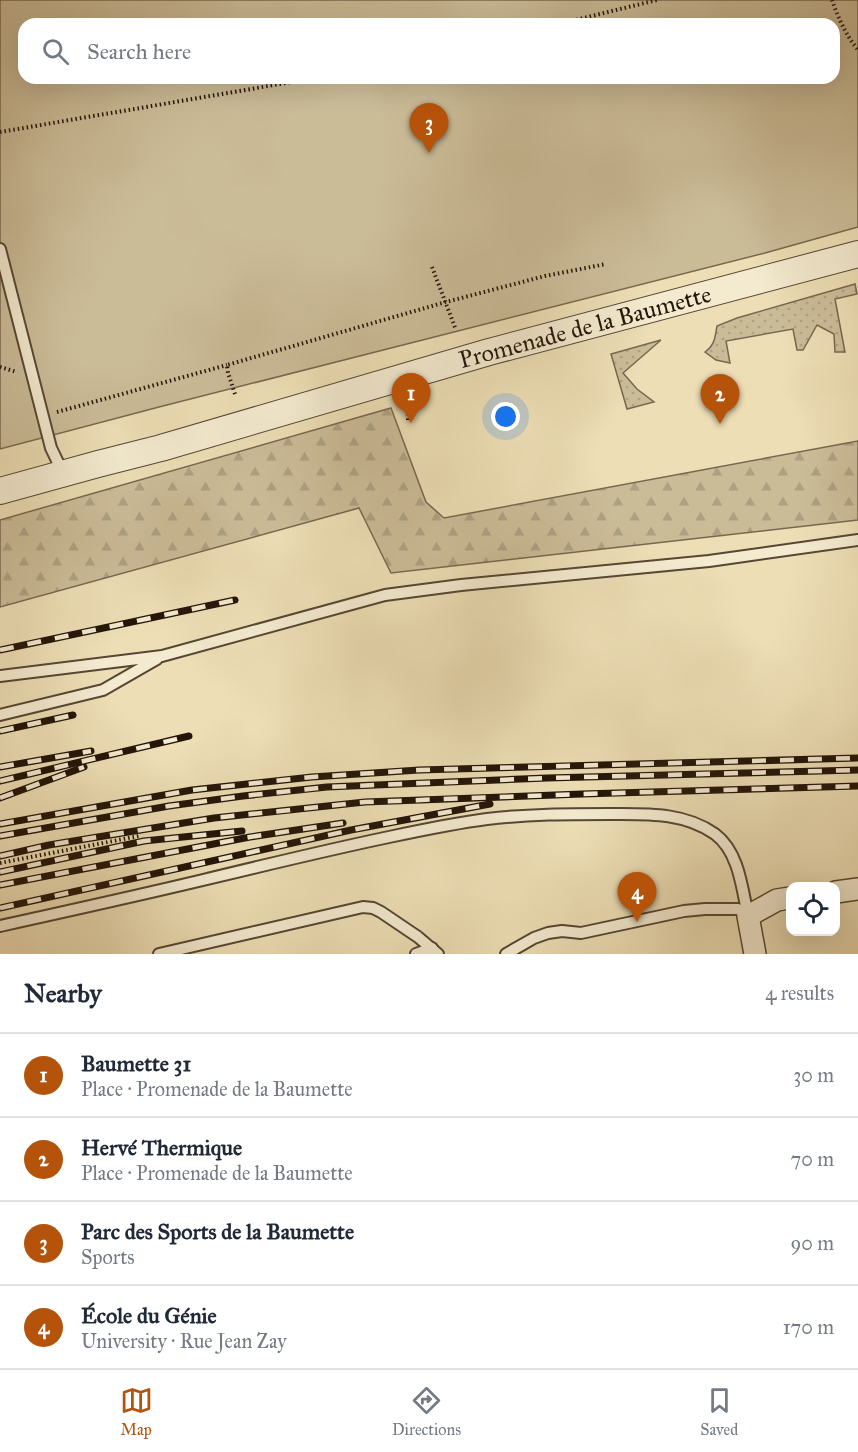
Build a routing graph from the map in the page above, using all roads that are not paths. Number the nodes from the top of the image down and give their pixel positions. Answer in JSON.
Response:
{"nodes":[{"id":1,"x":0,"y":249,"type":"edge"},
{"id":2,"x":858,"y":254,"type":"edge"},
{"id":3,"x":63,"y":474,"type":"junction"},
{"id":4,"x":0,"y":491,"type":"edge"},
{"id":5,"x":858,"y":540,"type":"edge"},
{"id":6,"x":162,"y":656,"type":"junction"},
{"id":7,"x":0,"y":676,"type":"edge"},
{"id":8,"x":0,"y":715,"type":"edge"},
{"id":9,"x":858,"y":889,"type":"edge"},
{"id":10,"x":840,"y":891,"type":"edge"},
{"id":11,"x":786,"y":899,"type":"edge"},
{"id":12,"x":748,"y":916,"type":"junction"},
{"id":13,"x":0,"y":926,"type":"edge"},
{"id":14,"x":525,"y":950,"type":"edge"},
{"id":15,"x":435,"y":951,"type":"edge"},
{"id":16,"x":159,"y":954,"type":"edge"},
{"id":17,"x":416,"y":954,"type":"edge"},
{"id":18,"x":507,"y":954,"type":"edge"},
{"id":19,"x":755,"y":954,"type":"edge"}],
"edges":[{"from":1,"to":3,"type":"lane"},
{"from":2,"to":3,"type":"street","name":"Promenade de la Baumette"},
{"from":3,"to":4,"type":"street","name":"Promenade de la Baumette"},
{"from":5,"to":6,"type":"lane"},
{"from":6,"to":7,"type":"lane"},
{"from":6,"to":8,"type":"lane"},
{"from":9,"to":10,"type":"street"},
{"from":11,"to":12,"type":"street"},
{"from":12,"to":13,"type":"lane"},
{"from":12,"to":14,"type":"lane"},
{"from":12,"to":19,"type":"street"},
{"from":14,"to":18,"type":"lane"},
{"from":15,"to":16,"type":"lane"},
{"from":15,"to":17,"type":"lane"}]}
